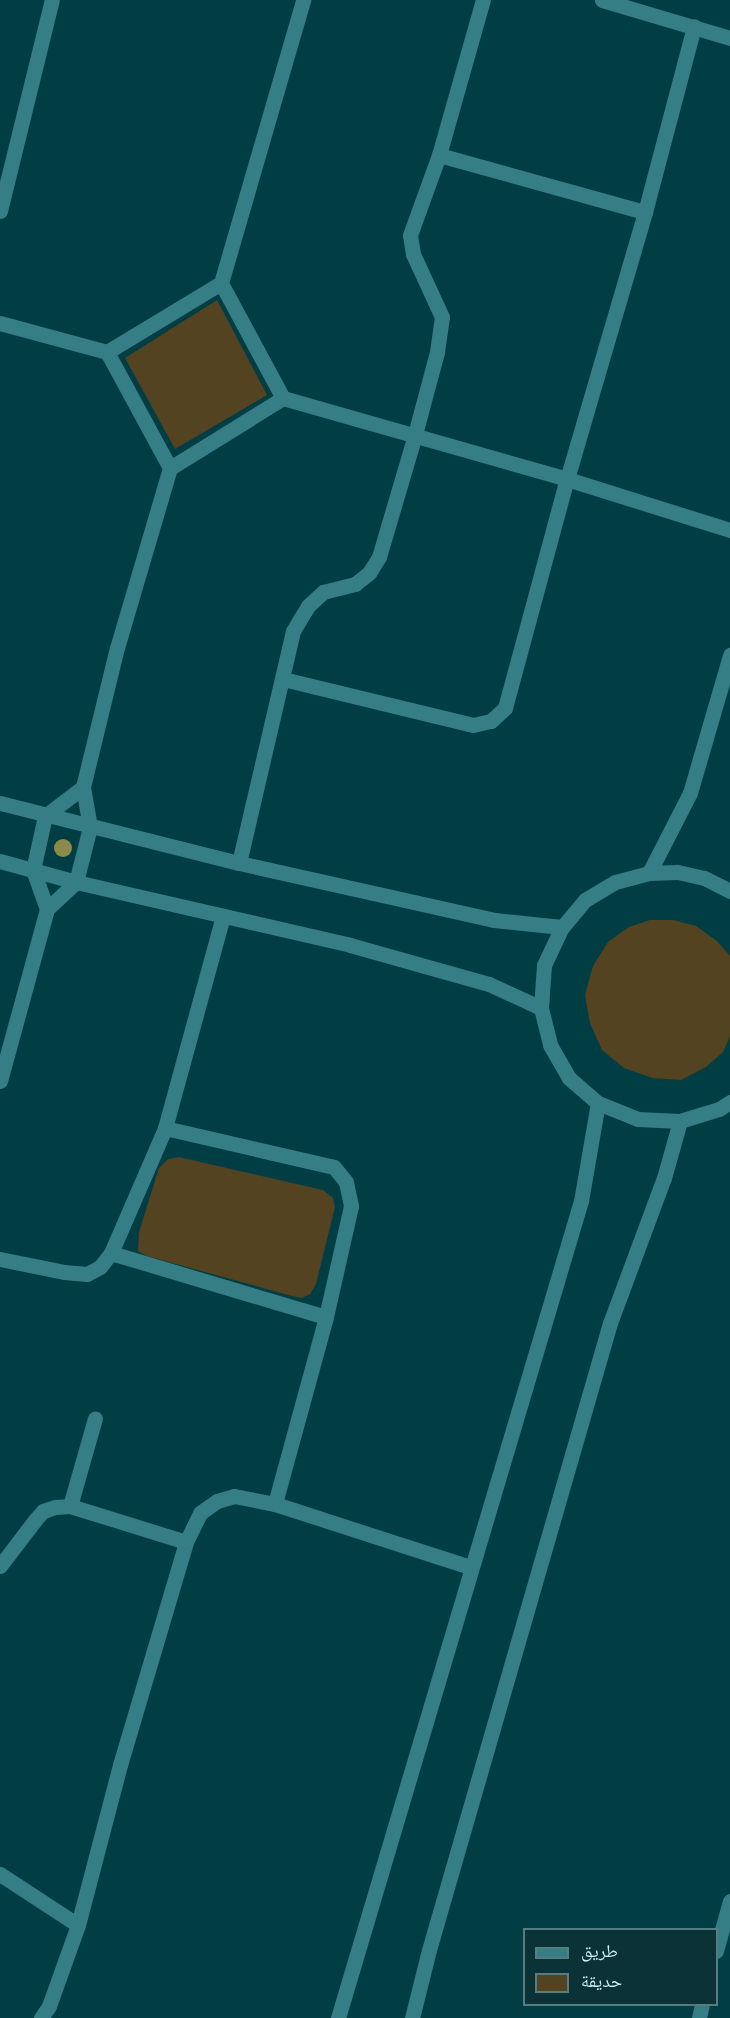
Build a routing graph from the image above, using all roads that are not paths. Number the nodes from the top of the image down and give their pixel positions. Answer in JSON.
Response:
{"nodes":[{"id":1,"x":52,"y":0,"type":"edge"},
{"id":2,"x":303,"y":0,"type":"edge"},
{"id":3,"x":483,"y":0,"type":"edge"},
{"id":4,"x":602,"y":0,"type":"edge"},
{"id":5,"x":694,"y":26,"type":"junction"},
{"id":6,"x":730,"y":38,"type":"edge"},
{"id":7,"x":439,"y":154,"type":"junction"},
{"id":8,"x":0,"y":211,"type":"edge"},
{"id":9,"x":645,"y":212,"type":"junction"},
{"id":10,"x":221,"y":283,"type":"junction"},
{"id":11,"x":0,"y":323,"type":"edge"},
{"id":12,"x":107,"y":352,"type":"junction"},
{"id":13,"x":283,"y":398,"type":"junction"},
{"id":14,"x":414,"y":438,"type":"junction"},
{"id":15,"x":170,"y":468,"type":"junction"},
{"id":16,"x":567,"y":479,"type":"junction"},
{"id":17,"x":730,"y":530,"type":"edge"},
{"id":18,"x":730,"y":655,"type":"edge"},
{"id":19,"x":283,"y":679,"type":"junction"},
{"id":20,"x":83,"y":787,"type":"junction"},
{"id":21,"x":0,"y":803,"type":"edge"},
{"id":22,"x":45,"y":816,"type":"junction"},
{"id":23,"x":90,"y":827,"type":"junction"},
{"id":24,"x":0,"y":861,"type":"edge"},
{"id":25,"x":239,"y":863,"type":"junction"},
{"id":26,"x":33,"y":870,"type":"junction"},
{"id":27,"x":650,"y":873,"type":"junction"},
{"id":28,"x":76,"y":882,"type":"junction"},
{"id":29,"x":730,"y":887,"type":"edge"},
{"id":30,"x":47,"y":909,"type":"junction"},
{"id":31,"x":223,"y":916,"type":"junction"},
{"id":32,"x":562,"y":927,"type":"junction"},
{"id":33,"x":541,"y":1008,"type":"junction"},
{"id":34,"x":0,"y":1081,"type":"edge"},
{"id":35,"x":598,"y":1102,"type":"junction"},
{"id":36,"x":730,"y":1102,"type":"edge"},
{"id":37,"x":680,"y":1121,"type":"junction"},
{"id":38,"x":165,"y":1128,"type":"junction"},
{"id":39,"x":111,"y":1253,"type":"junction"},
{"id":40,"x":0,"y":1259,"type":"edge"},
{"id":41,"x":326,"y":1317,"type":"junction"},
{"id":42,"x":95,"y":1418,"type":"dead end"},
{"id":43,"x":275,"y":1504,"type":"junction"},
{"id":44,"x":70,"y":1506,"type":"junction"},
{"id":45,"x":186,"y":1542,"type":"junction"},
{"id":46,"x":0,"y":1566,"type":"edge"},
{"id":47,"x":470,"y":1567,"type":"junction"},
{"id":48,"x":0,"y":1874,"type":"edge"},
{"id":49,"x":730,"y":1900,"type":"edge"},
{"id":50,"x":78,"y":1925,"type":"junction"},
{"id":51,"x":718,"y":1947,"type":"edge"},
{"id":52,"x":41,"y":2018,"type":"edge"},
{"id":53,"x":338,"y":2018,"type":"edge"},
{"id":54,"x":412,"y":2018,"type":"edge"}],
"edges":[{"from":1,"to":8,"type":"street"},
{"from":2,"to":10,"type":"street"},
{"from":3,"to":7,"type":"street"},
{"from":4,"to":5,"type":"street"},
{"from":5,"to":6,"type":"street"},
{"from":5,"to":9,"type":"street"},
{"from":7,"to":9,"type":"street"},
{"from":7,"to":14,"type":"street"},
{"from":9,"to":16,"type":"street"},
{"from":10,"to":12,"type":"street"},
{"from":10,"to":13,"type":"street"},
{"from":11,"to":12,"type":"street"},
{"from":12,"to":15,"type":"street"},
{"from":13,"to":14,"type":"street"},
{"from":13,"to":15,"type":"street"},
{"from":14,"to":16,"type":"street"},
{"from":14,"to":19,"type":"street"},
{"from":15,"to":20,"type":"street"},
{"from":16,"to":17,"type":"street"},
{"from":16,"to":19,"type":"street"},
{"from":18,"to":27,"type":"street"},
{"from":19,"to":25,"type":"street"},
{"from":20,"to":22,"type":"street"},
{"from":20,"to":23,"type":"street"},
{"from":21,"to":22,"type":"street"},
{"from":22,"to":23,"type":"street"},
{"from":22,"to":26,"type":"street"},
{"from":23,"to":25,"type":"street"},
{"from":23,"to":28,"type":"street"},
{"from":24,"to":26,"type":"street"},
{"from":25,"to":32,"type":"street"},
{"from":26,"to":28,"type":"street"},
{"from":26,"to":30,"type":"street"},
{"from":27,"to":29,"type":"street"},
{"from":27,"to":32,"type":"street"},
{"from":28,"to":30,"type":"street"},
{"from":28,"to":31,"type":"street"},
{"from":30,"to":34,"type":"street"},
{"from":31,"to":33,"type":"street"},
{"from":31,"to":38,"type":"street"},
{"from":32,"to":33,"type":"street"},
{"from":33,"to":35,"type":"street"},
{"from":35,"to":37,"type":"street"},
{"from":35,"to":47,"type":"street"},
{"from":36,"to":37,"type":"street"},
{"from":37,"to":54,"type":"street"},
{"from":38,"to":39,"type":"street"},
{"from":38,"to":41,"type":"street"},
{"from":39,"to":40,"type":"street"},
{"from":39,"to":41,"type":"street"},
{"from":41,"to":43,"type":"street"},
{"from":42,"to":44,"type":"street"},
{"from":43,"to":45,"type":"street"},
{"from":43,"to":47,"type":"street"},
{"from":44,"to":45,"type":"street"},
{"from":44,"to":46,"type":"street"},
{"from":45,"to":50,"type":"street"},
{"from":47,"to":53,"type":"street"},
{"from":48,"to":50,"type":"street"},
{"from":49,"to":51,"type":"street"},
{"from":50,"to":52,"type":"street"}]}
